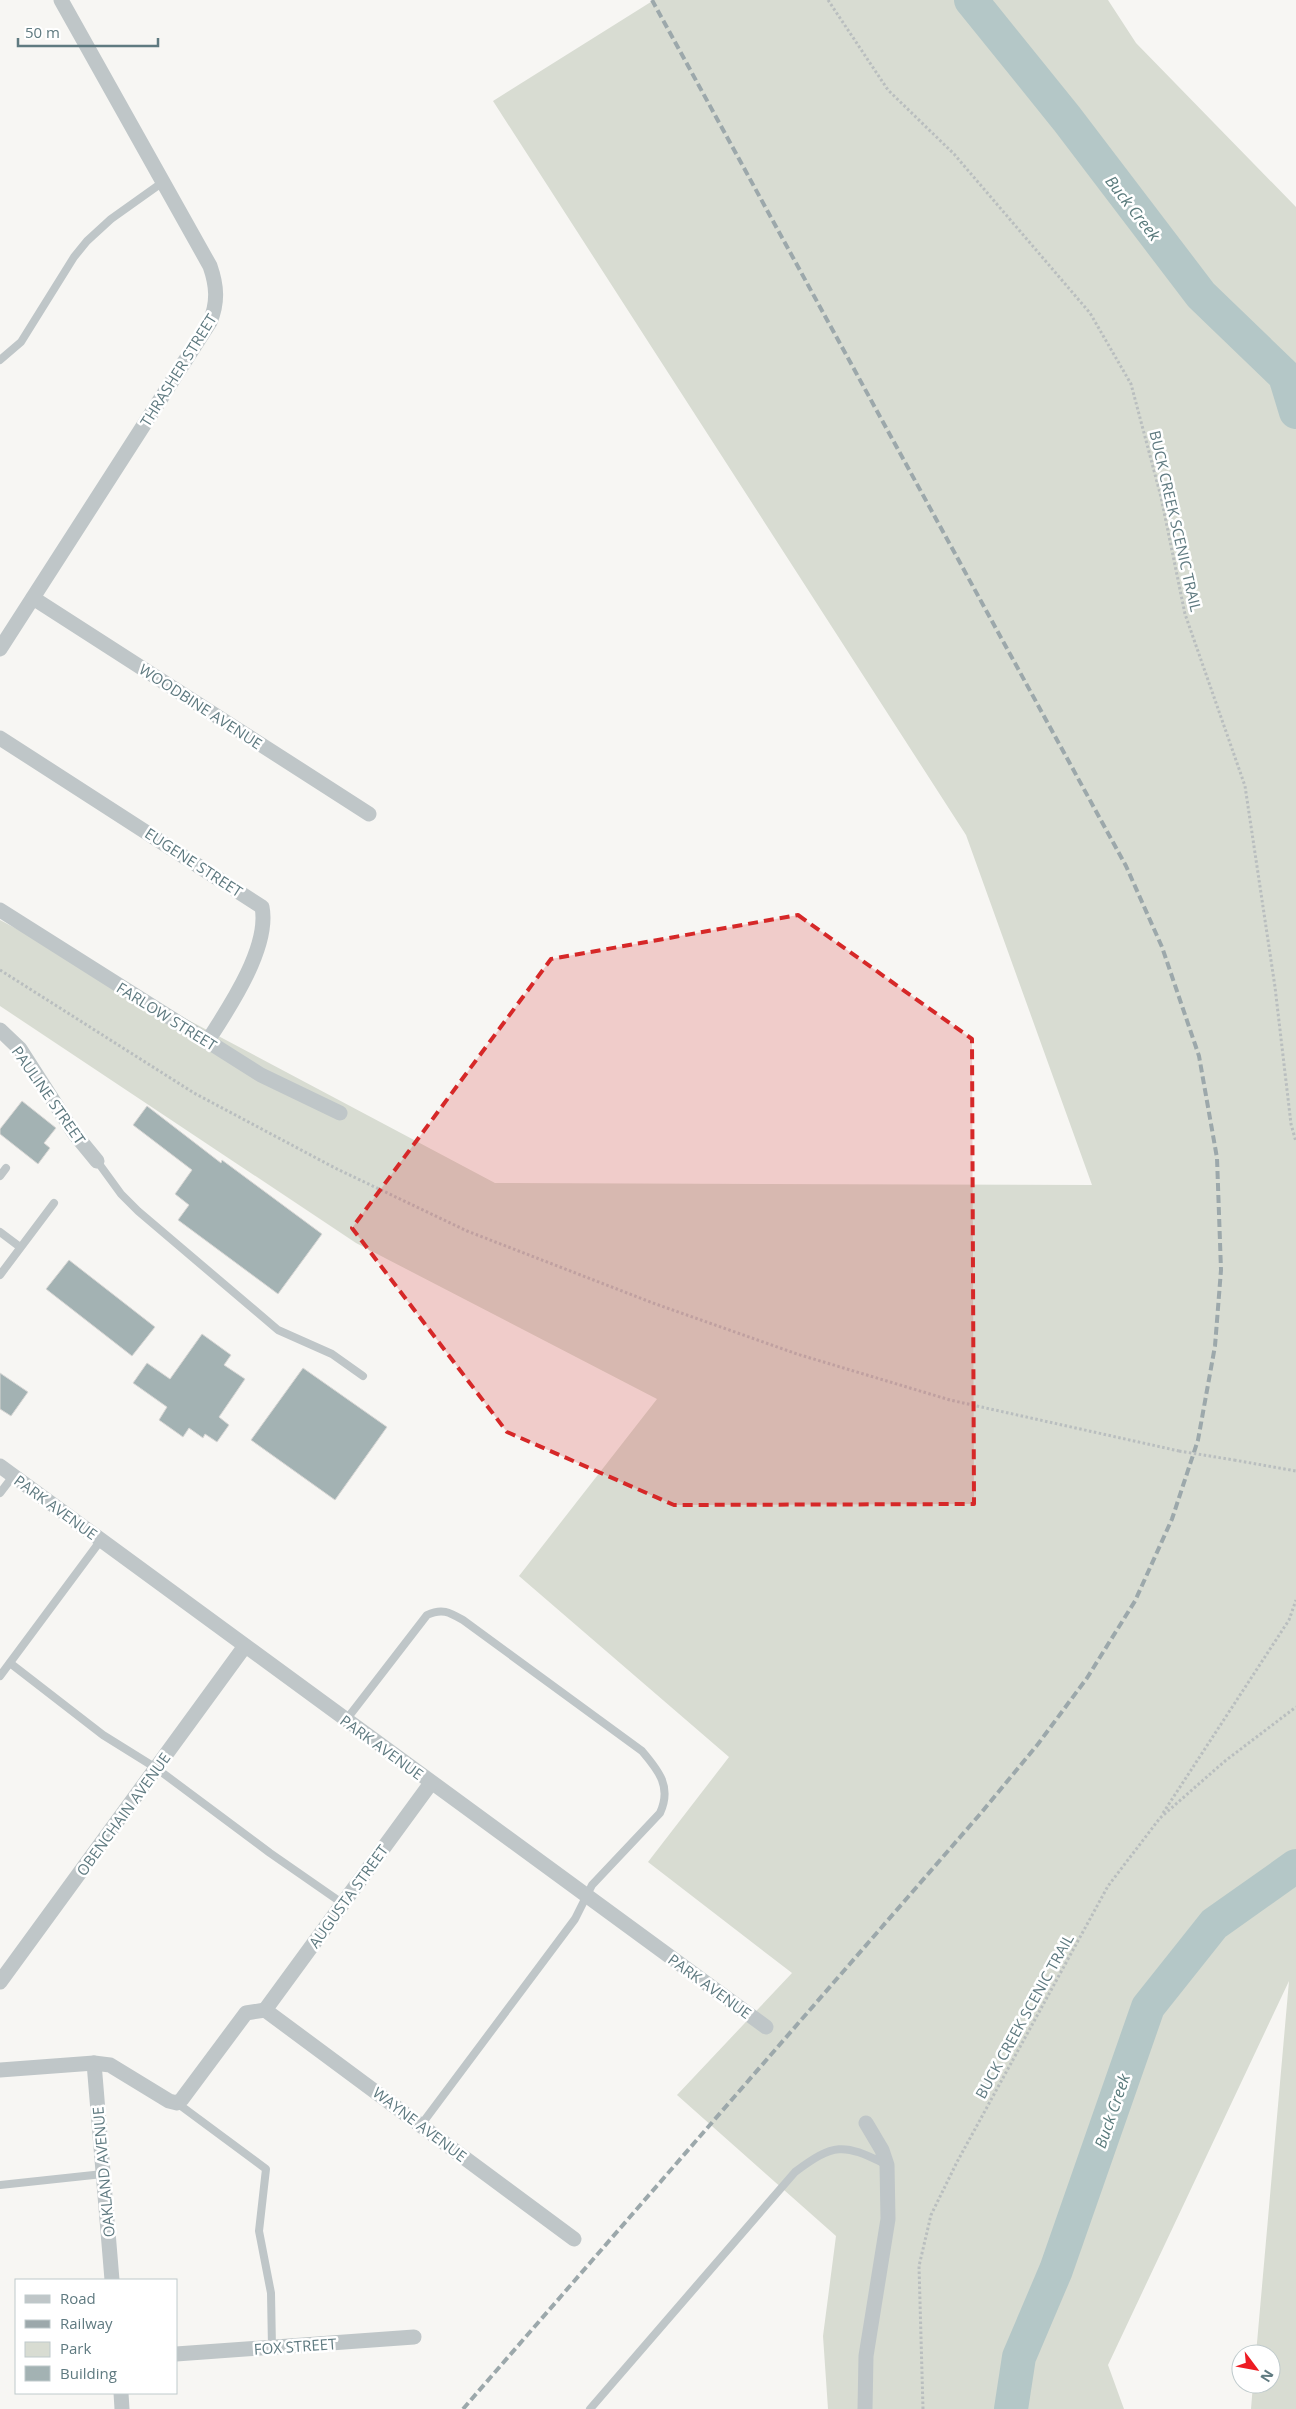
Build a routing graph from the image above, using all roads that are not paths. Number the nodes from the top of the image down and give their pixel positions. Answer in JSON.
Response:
{"nodes":[{"id":1,"x":61,"y":0,"type":"edge"},
{"id":2,"x":163,"y":182,"type":"junction"},
{"id":3,"x":0,"y":360,"type":"edge"},
{"id":4,"x":32,"y":598,"type":"junction"},
{"id":5,"x":0,"y":649,"type":"edge"},
{"id":6,"x":0,"y":738,"type":"edge"},
{"id":7,"x":368,"y":814,"type":"dead end"},
{"id":8,"x":0,"y":910,"type":"edge"},
{"id":9,"x":0,"y":1030,"type":"edge"},
{"id":10,"x":207,"y":1042,"type":"junction"},
{"id":11,"x":340,"y":1113,"type":"dead end"},
{"id":12,"x":97,"y":1161,"type":"joint"},
{"id":13,"x":6,"y":1168,"type":"dead end"},
{"id":14,"x":0,"y":1176,"type":"edge"},
{"id":15,"x":54,"y":1202,"type":"dead end"},
{"id":16,"x":0,"y":1232,"type":"edge"},
{"id":17,"x":20,"y":1247,"type":"junction"},
{"id":18,"x":0,"y":1275,"type":"edge"},
{"id":19,"x":363,"y":1376,"type":"dead end"},
{"id":20,"x":0,"y":1466,"type":"edge"},
{"id":21,"x":13,"y":1476,"type":"junction"},
{"id":22,"x":0,"y":1493,"type":"edge"},
{"id":23,"x":101,"y":1540,"type":"junction"},
{"id":24,"x":245,"y":1646,"type":"junction"},
{"id":25,"x":10,"y":1663,"type":"junction"},
{"id":26,"x":0,"y":1676,"type":"edge"},
{"id":27,"x":346,"y":1720,"type":"junction"},
{"id":28,"x":156,"y":1768,"type":"junction"},
{"id":29,"x":431,"y":1783,"type":"junction"},
{"id":30,"x":587,"y":1897,"type":"junction"},
{"id":31,"x":342,"y":1903,"type":"junction"},
{"id":32,"x":1,"y":1978,"type":"edge"},
{"id":33,"x":265,"y":2010,"type":"junction"},
{"id":34,"x":766,"y":2027,"type":"dead end"},
{"id":35,"x":94,"y":2063,"type":"junction"},
{"id":36,"x":0,"y":2070,"type":"edge"},
{"id":37,"x":177,"y":2103,"type":"junction"},
{"id":38,"x":866,"y":2123,"type":"dead end"},
{"id":39,"x":421,"y":2125,"type":"junction"},
{"id":40,"x":887,"y":2165,"type":"junction"},
{"id":41,"x":103,"y":2174,"type":"junction"},
{"id":42,"x":0,"y":2185,"type":"edge"},
{"id":43,"x":574,"y":2239,"type":"dead end"},
{"id":44,"x":112,"y":2279,"type":"edge"},
{"id":45,"x":414,"y":2337,"type":"dead end"},
{"id":46,"x":272,"y":2348,"type":"junction"},
{"id":47,"x":178,"y":2354,"type":"edge"},
{"id":48,"x":121,"y":2394,"type":"edge"},
{"id":49,"x":122,"y":2409,"type":"edge"},
{"id":50,"x":590,"y":2409,"type":"edge"},
{"id":51,"x":865,"y":2409,"type":"edge"}],
"edges":[{"from":1,"to":2,"type":"street","name":"THRASHER STREET"},
{"from":2,"to":3,"type":"lane"},
{"from":2,"to":4,"type":"street","name":"THRASHER STREET"},
{"from":4,"to":5,"type":"street","name":"THRASHER STREET"},
{"from":4,"to":7,"type":"street","name":"WOODBINE AVENUE"},
{"from":6,"to":10,"type":"street","name":"EUGENE STREET"},
{"from":8,"to":10,"type":"street","name":"FARLOW STREET"},
{"from":9,"to":12,"type":"street","name":"PAULINE STREET"},
{"from":10,"to":11,"type":"street","name":"FARLOW STREET"},
{"from":12,"to":19,"type":"lane"},
{"from":13,"to":14,"type":"lane"},
{"from":15,"to":17,"type":"lane"},
{"from":16,"to":17,"type":"lane"},
{"from":17,"to":18,"type":"lane"},
{"from":20,"to":21,"type":"street","name":"PARK AVENUE"},
{"from":21,"to":22,"type":"lane"},
{"from":21,"to":23,"type":"street","name":"PARK AVENUE"},
{"from":23,"to":24,"type":"street","name":"PARK AVENUE"},
{"from":23,"to":25,"type":"lane"},
{"from":24,"to":27,"type":"street","name":"PARK AVENUE"},
{"from":24,"to":28,"type":"street","name":"OBENCHAIN AVENUE"},
{"from":25,"to":26,"type":"lane"},
{"from":25,"to":28,"type":"lane"},
{"from":27,"to":29,"type":"street","name":"PARK AVENUE"},
{"from":27,"to":30,"type":"lane"},
{"from":28,"to":31,"type":"lane"},
{"from":28,"to":32,"type":"street","name":"OBENCHAIN AVENUE"},
{"from":29,"to":30,"type":"street","name":"PARK AVENUE"},
{"from":29,"to":31,"type":"street","name":"AUGUSTA STREET"},
{"from":30,"to":34,"type":"street","name":"PARK AVENUE"},
{"from":30,"to":39,"type":"lane"},
{"from":31,"to":33,"type":"street","name":"AUGUSTA STREET"},
{"from":33,"to":37,"type":"street"},
{"from":33,"to":39,"type":"street","name":"WAYNE AVENUE"},
{"from":35,"to":36,"type":"street"},
{"from":35,"to":37,"type":"street"},
{"from":35,"to":41,"type":"street","name":"OAKLAND AVENUE"},
{"from":37,"to":46,"type":"lane"},
{"from":38,"to":40,"type":"street"},
{"from":39,"to":43,"type":"street","name":"WAYNE AVENUE"},
{"from":40,"to":50,"type":"lane"},
{"from":40,"to":51,"type":"street"},
{"from":41,"to":42,"type":"lane"},
{"from":41,"to":44,"type":"street","name":"OAKLAND AVENUE"},
{"from":45,"to":46,"type":"street","name":"FOX STREET"},
{"from":46,"to":47,"type":"street","name":"FOX STREET"},
{"from":48,"to":49,"type":"street"}]}
